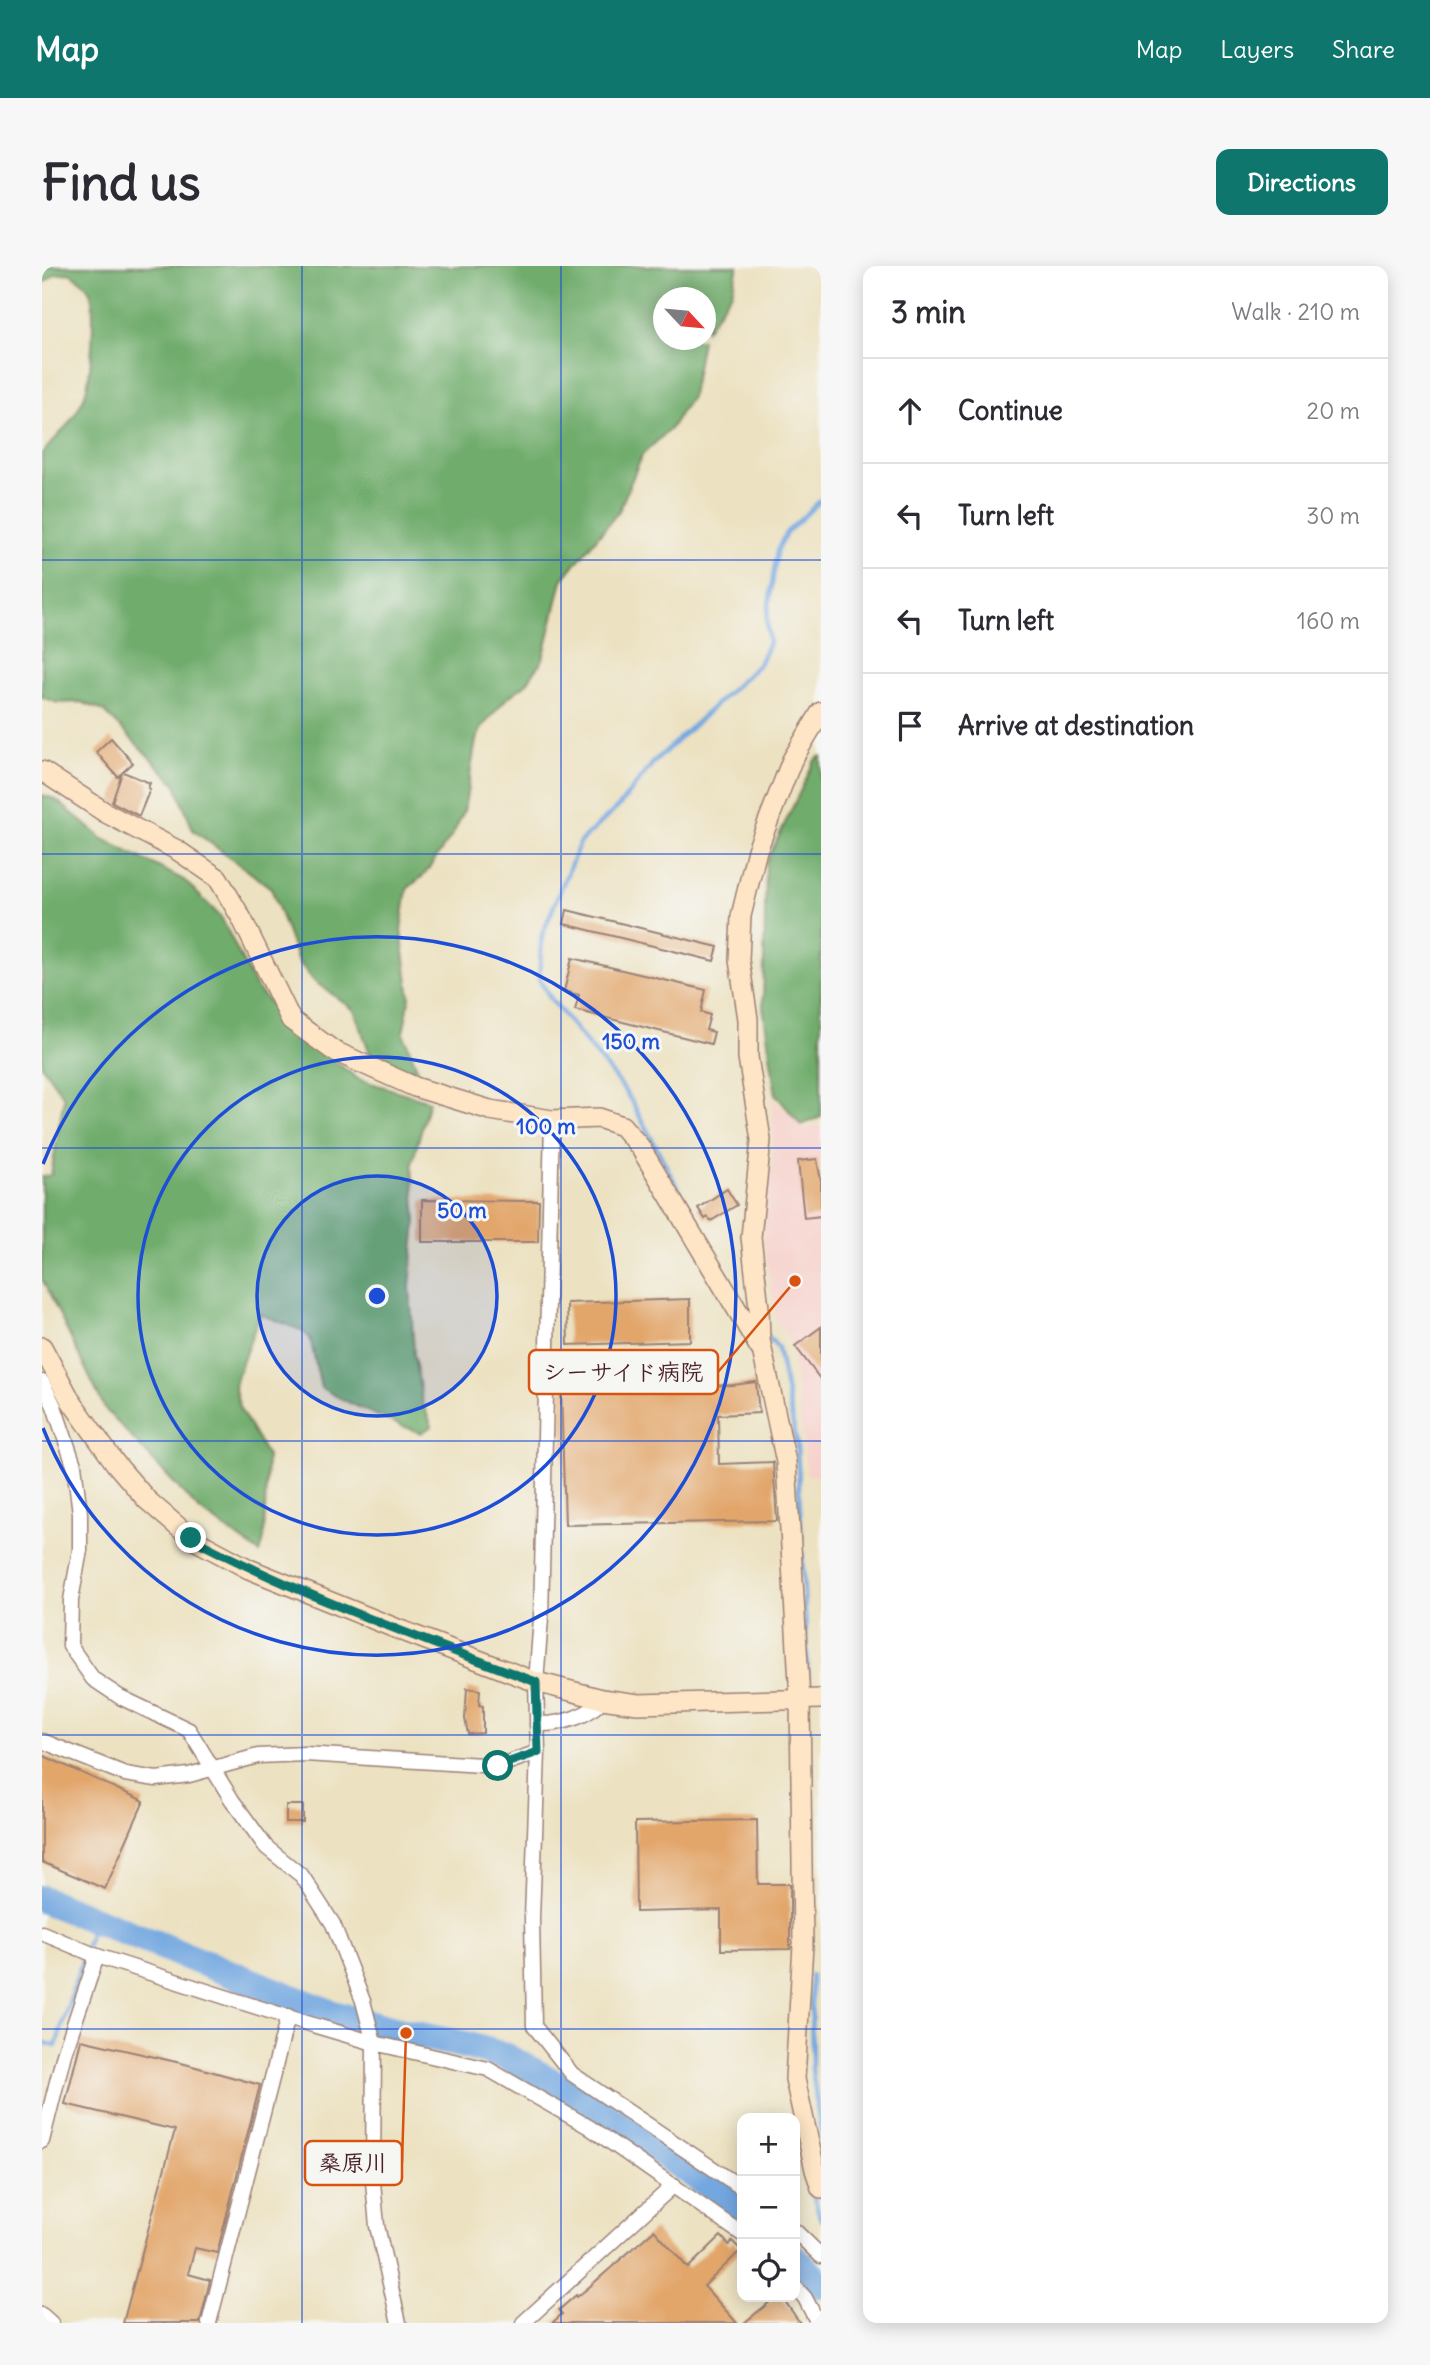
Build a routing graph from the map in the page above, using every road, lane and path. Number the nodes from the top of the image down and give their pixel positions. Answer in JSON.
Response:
{"nodes":[{"id":1,"x":821,"y":712,"type":"edge"},
{"id":2,"x":42,"y":771,"type":"edge"},
{"id":3,"x":552,"y":1120,"type":"junction"},
{"id":4,"x":42,"y":1347,"type":"edge"},
{"id":5,"x":761,"y":1347,"type":"junction"},
{"id":6,"x":42,"y":1382,"type":"edge"},
{"id":7,"x":536,"y":1682,"type":"junction"},
{"id":8,"x":602,"y":1699,"type":"junction"},
{"id":9,"x":800,"y":1699,"type":"junction"},
{"id":10,"x":821,"y":1699,"type":"edge"},
{"id":11,"x":537,"y":1724,"type":"junction"},
{"id":12,"x":42,"y":1741,"type":"edge"},
{"id":13,"x":538,"y":1752,"type":"junction"},
{"id":14,"x":214,"y":1767,"type":"junction"},
{"id":15,"x":42,"y":1933,"type":"edge"},
{"id":16,"x":97,"y":1956,"type":"junction"},
{"id":17,"x":288,"y":2016,"type":"junction"},
{"id":18,"x":374,"y":2043,"type":"junction"},
{"id":19,"x":42,"y":2141,"type":"edge"},
{"id":20,"x":818,"y":2179,"type":"edge"},
{"id":21,"x":674,"y":2185,"type":"junction"},
{"id":22,"x":737,"y":2185,"type":"edge"},
{"id":23,"x":737,"y":2230,"type":"edge"},
{"id":24,"x":800,"y":2236,"type":"edge"},
{"id":25,"x":821,"y":2256,"type":"edge"},
{"id":26,"x":800,"y":2292,"type":"edge"},
{"id":27,"x":42,"y":2315,"type":"edge"},
{"id":28,"x":51,"y":2323,"type":"edge"},
{"id":29,"x":209,"y":2323,"type":"edge"},
{"id":30,"x":399,"y":2323,"type":"edge"},
{"id":31,"x":523,"y":2323,"type":"edge"},
{"id":32,"x":818,"y":2323,"type":"edge"}],
"edges":[{"from":1,"to":5,"type":"street"},
{"from":2,"to":3,"type":"street"},
{"from":3,"to":5,"type":"street"},
{"from":3,"to":7,"type":"street"},
{"from":4,"to":7,"type":"street"},
{"from":5,"to":9,"type":"street"},
{"from":6,"to":14,"type":"street"},
{"from":7,"to":8,"type":"street"},
{"from":7,"to":11,"type":"street"},
{"from":8,"to":9,"type":"street"},
{"from":8,"to":11,"type":"street"},
{"from":9,"to":10,"type":"street"},
{"from":9,"to":20,"type":"street"},
{"from":11,"to":13,"type":"street"},
{"from":12,"to":14,"type":"street"},
{"from":13,"to":14,"type":"street"},
{"from":13,"to":22,"type":"street"},
{"from":14,"to":18,"type":"street"},
{"from":15,"to":16,"type":"street"},
{"from":16,"to":17,"type":"street"},
{"from":16,"to":19,"type":"street"},
{"from":17,"to":18,"type":"street"},
{"from":17,"to":29,"type":"street"},
{"from":18,"to":21,"type":"street"},
{"from":18,"to":30,"type":"street"},
{"from":21,"to":23,"type":"street"},
{"from":21,"to":31,"type":"street"},
{"from":24,"to":25,"type":"street"},
{"from":26,"to":32,"type":"street"},
{"from":27,"to":28,"type":"street"}]}
